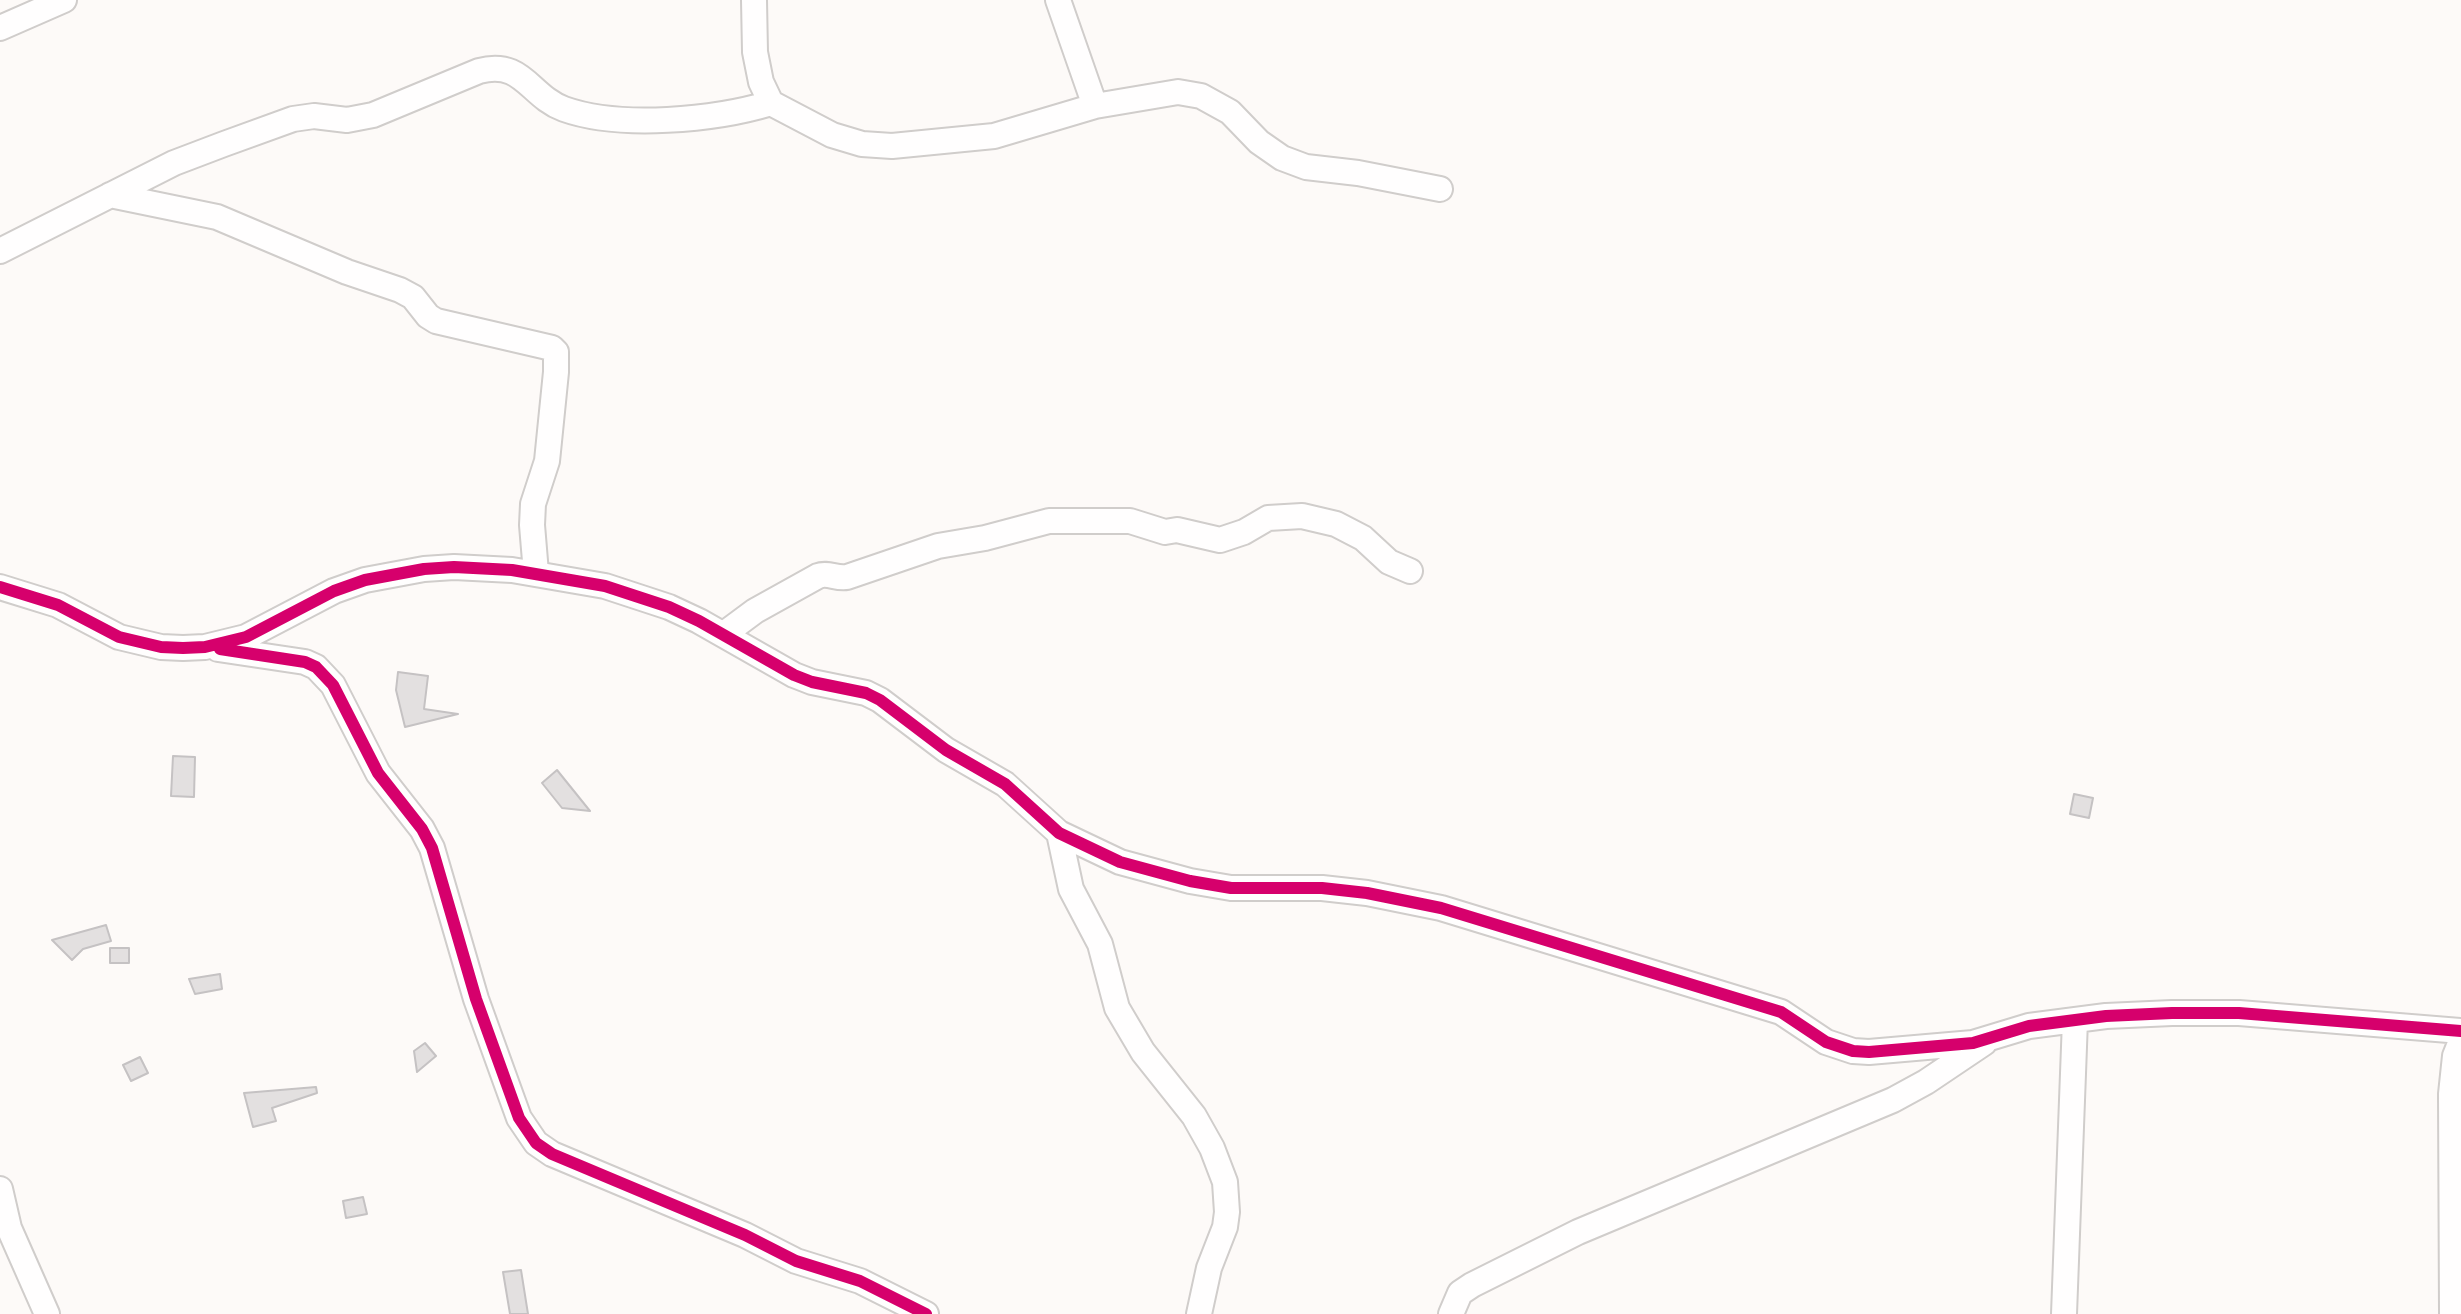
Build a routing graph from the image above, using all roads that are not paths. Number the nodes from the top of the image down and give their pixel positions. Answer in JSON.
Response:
{"nodes":[{"id":1,"x":64,"y":0,"type":"edge"},
{"id":2,"x":754,"y":0,"type":"edge"},
{"id":3,"x":1058,"y":0,"type":"edge"},
{"id":4,"x":0,"y":28,"type":"edge"},
{"id":5,"x":771,"y":103,"type":"junction"},
{"id":6,"x":1095,"y":106,"type":"junction"},
{"id":7,"x":1440,"y":189,"type":"dead end"},
{"id":8,"x":110,"y":195,"type":"junction"},
{"id":9,"x":0,"y":251,"type":"edge"},
{"id":10,"x":1410,"y":571,"type":"dead end"},
{"id":11,"x":536,"y":573,"type":"junction"},
{"id":12,"x":0,"y":587,"type":"edge"},
{"id":13,"x":724,"y":634,"type":"junction"},
{"id":14,"x":205,"y":647,"type":"junction"},
{"id":15,"x":1059,"y":833,"type":"junction"},
{"id":16,"x":2075,"y":1020,"type":"junction"},
{"id":17,"x":2461,"y":1031,"type":"edge"},
{"id":18,"x":1989,"y":1040,"type":"junction"},
{"id":19,"x":2461,"y":1041,"type":"edge"},
{"id":20,"x":0,"y":1189,"type":"edge"},
{"id":21,"x":47,"y":1314,"type":"edge"},
{"id":22,"x":926,"y":1314,"type":"edge"},
{"id":23,"x":1199,"y":1314,"type":"edge"},
{"id":24,"x":1451,"y":1314,"type":"edge"},
{"id":25,"x":2064,"y":1314,"type":"edge"},
{"id":26,"x":2452,"y":1314,"type":"edge"}],
"edges":[{"from":1,"to":4,"type":"street"},
{"from":2,"to":5,"type":"street"},
{"from":3,"to":6,"type":"street"},
{"from":5,"to":6,"type":"street"},
{"from":5,"to":8,"type":"street"},
{"from":6,"to":7,"type":"street"},
{"from":8,"to":9,"type":"street"},
{"from":8,"to":11,"type":"street"},
{"from":10,"to":13,"type":"street"},
{"from":11,"to":13,"type":"street"},
{"from":11,"to":14,"type":"street"},
{"from":12,"to":14,"type":"street"},
{"from":13,"to":15,"type":"street"},
{"from":14,"to":22,"type":"street"},
{"from":15,"to":18,"type":"street"},
{"from":15,"to":23,"type":"street"},
{"from":16,"to":17,"type":"street"},
{"from":16,"to":18,"type":"street"},
{"from":16,"to":25,"type":"street"},
{"from":18,"to":24,"type":"street"},
{"from":19,"to":26,"type":"street"},
{"from":20,"to":21,"type":"street"}]}
